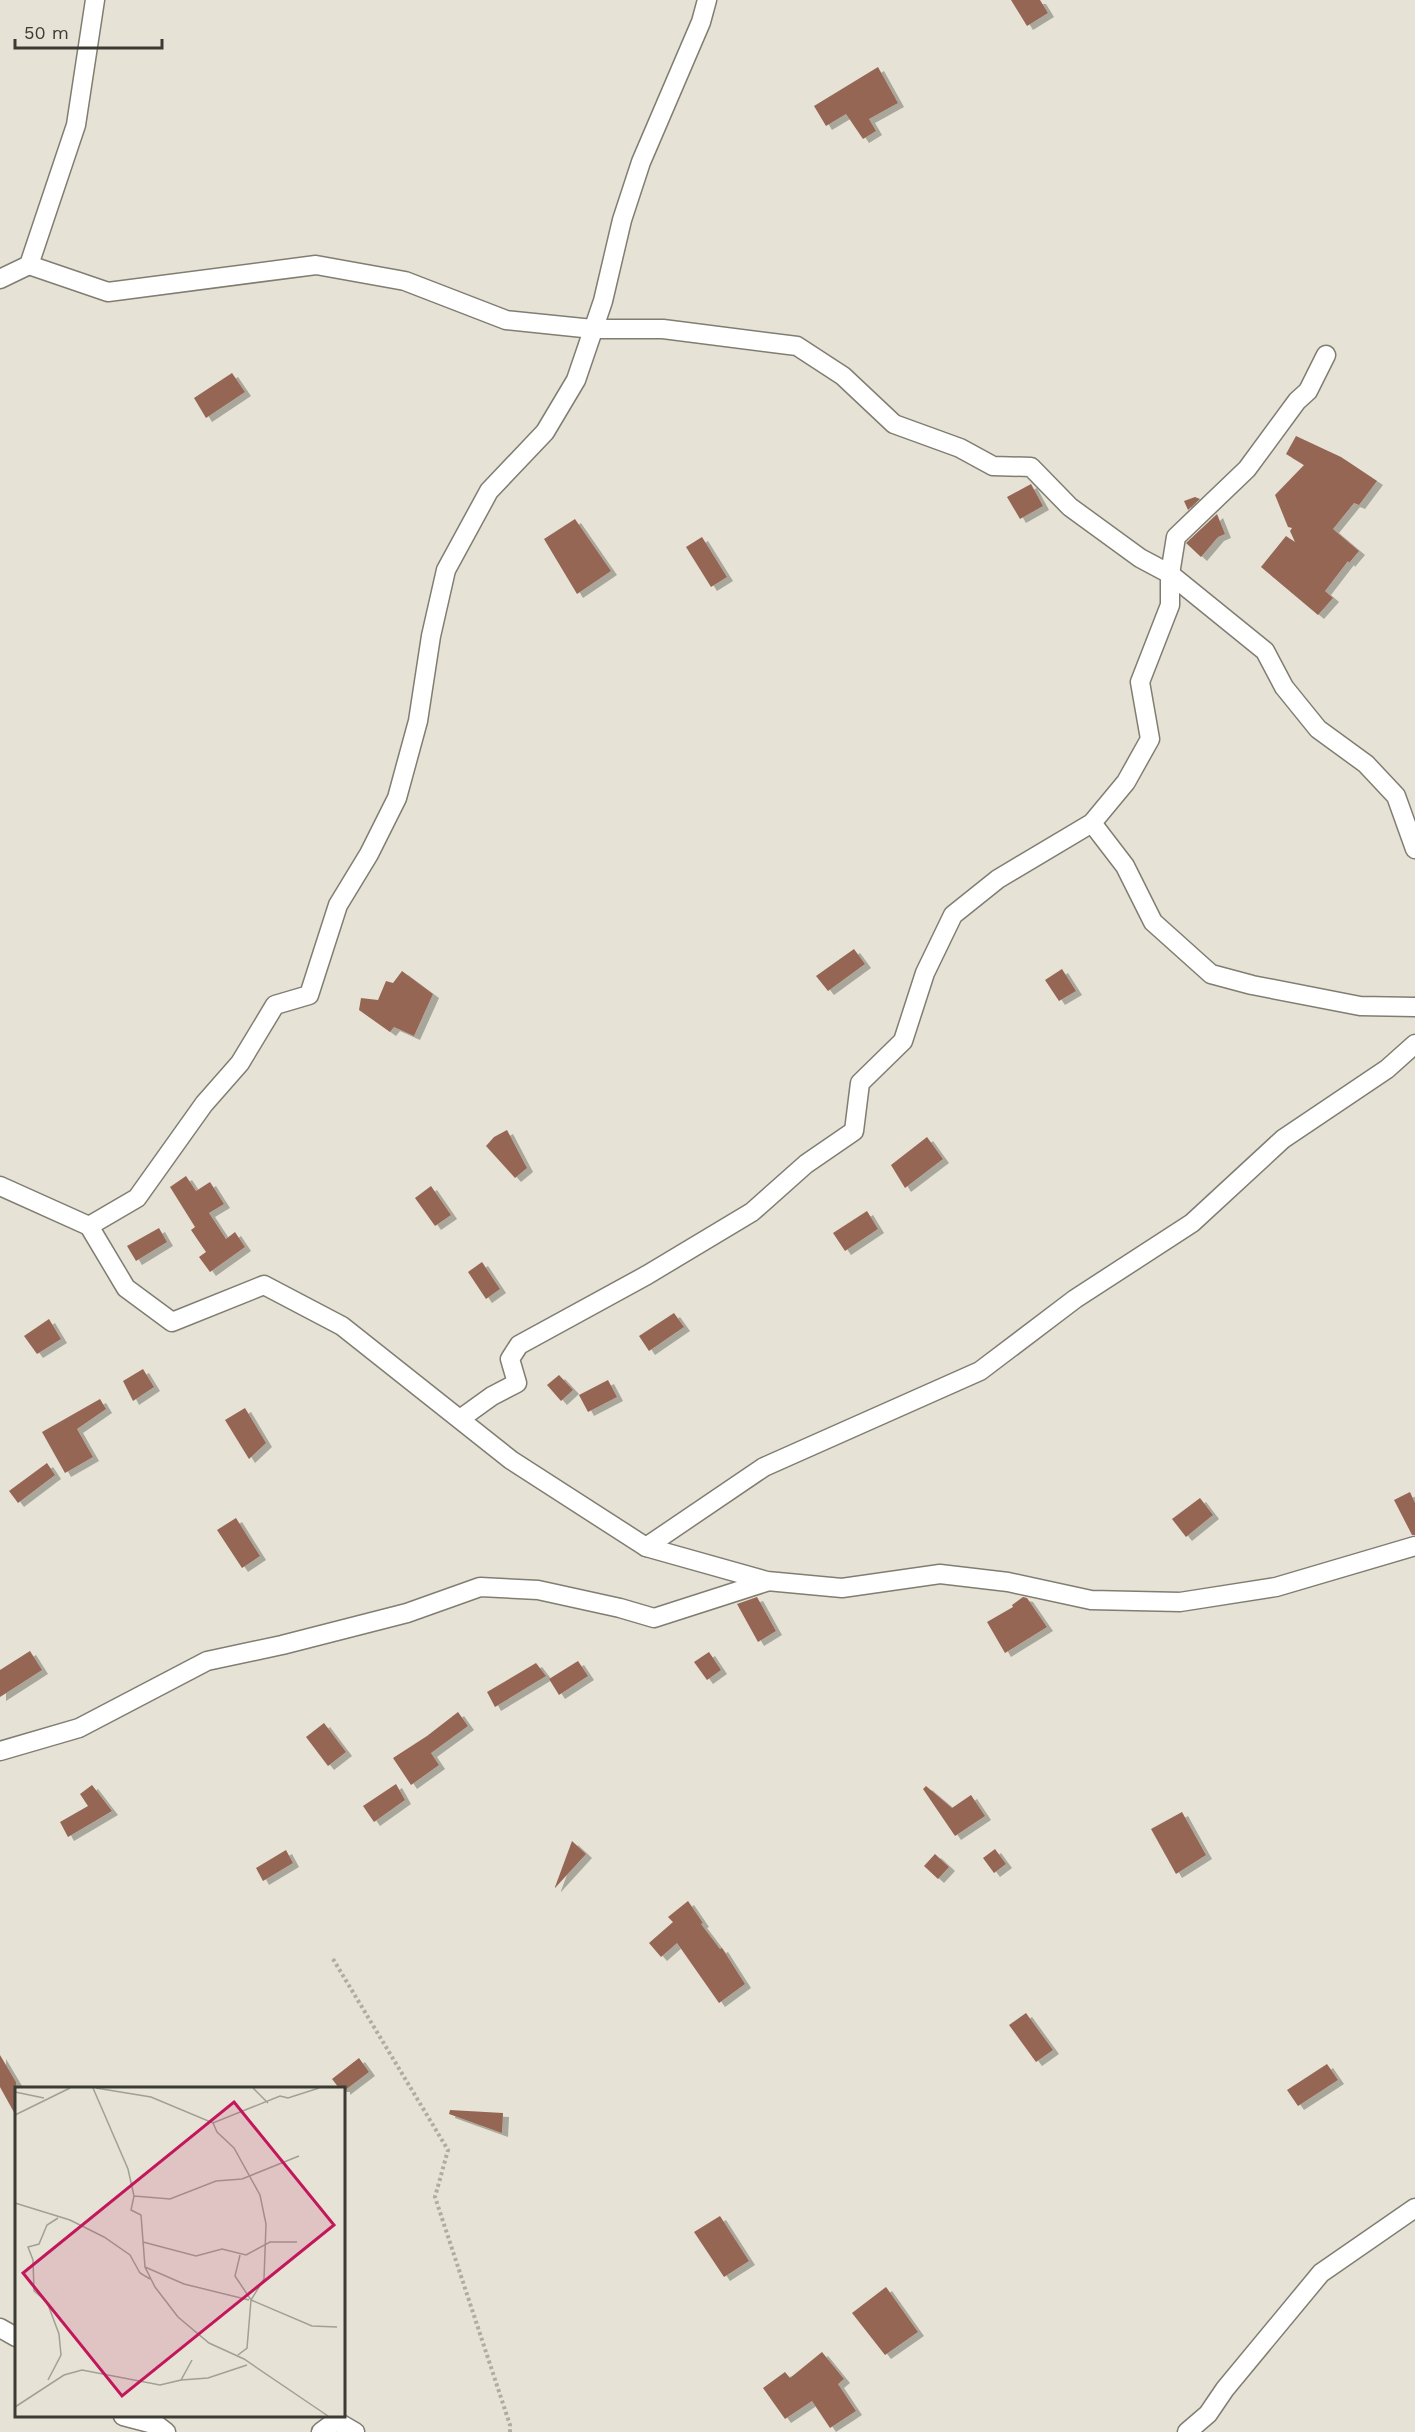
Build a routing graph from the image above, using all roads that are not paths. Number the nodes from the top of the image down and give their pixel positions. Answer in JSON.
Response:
{"nodes":[{"id":1,"x":95,"y":0,"type":"edge"},
{"id":2,"x":707,"y":0,"type":"edge"},
{"id":3,"x":29,"y":265,"type":"junction"},
{"id":4,"x":0,"y":279,"type":"edge"},
{"id":5,"x":594,"y":328,"type":"junction"},
{"id":6,"x":1326,"y":355,"type":"dead end"},
{"id":7,"x":1170,"y":574,"type":"junction"},
{"id":8,"x":1092,"y":823,"type":"junction"},
{"id":9,"x":1415,"y":849,"type":"edge"},
{"id":10,"x":1415,"y":1006,"type":"edge"},
{"id":11,"x":1415,"y":1044,"type":"edge"},
{"id":12,"x":0,"y":1185,"type":"edge"},
{"id":13,"x":89,"y":1226,"type":"junction"},
{"id":14,"x":460,"y":1419,"type":"junction"},
{"id":15,"x":646,"y":1546,"type":"junction"},
{"id":16,"x":1415,"y":1546,"type":"edge"},
{"id":17,"x":768,"y":1581,"type":"junction"},
{"id":18,"x":0,"y":1751,"type":"edge"},
{"id":19,"x":1415,"y":2208,"type":"edge"},
{"id":20,"x":0,"y":2328,"type":"edge"},
{"id":21,"x":15,"y":2336,"type":"edge"},
{"id":22,"x":129,"y":2417,"type":"edge"},
{"id":23,"x":166,"y":2432,"type":"edge"},
{"id":24,"x":321,"y":2432,"type":"edge"},
{"id":25,"x":355,"y":2432,"type":"edge"},
{"id":26,"x":1187,"y":2432,"type":"edge"}],
"edges":[{"from":1,"to":3,"type":"street"},
{"from":2,"to":5,"type":"street"},
{"from":3,"to":4,"type":"street"},
{"from":3,"to":5,"type":"street"},
{"from":5,"to":7,"type":"street"},
{"from":5,"to":13,"type":"street"},
{"from":6,"to":7,"type":"street"},
{"from":7,"to":8,"type":"street"},
{"from":7,"to":9,"type":"street"},
{"from":8,"to":10,"type":"street"},
{"from":8,"to":14,"type":"street"},
{"from":11,"to":15,"type":"street"},
{"from":12,"to":13,"type":"street"},
{"from":13,"to":14,"type":"street"},
{"from":14,"to":15,"type":"street"},
{"from":15,"to":17,"type":"street"},
{"from":16,"to":17,"type":"street"},
{"from":17,"to":18,"type":"street"},
{"from":19,"to":26,"type":"street"},
{"from":20,"to":21,"type":"street"},
{"from":22,"to":23,"type":"street"},
{"from":24,"to":25,"type":"street"}]}
